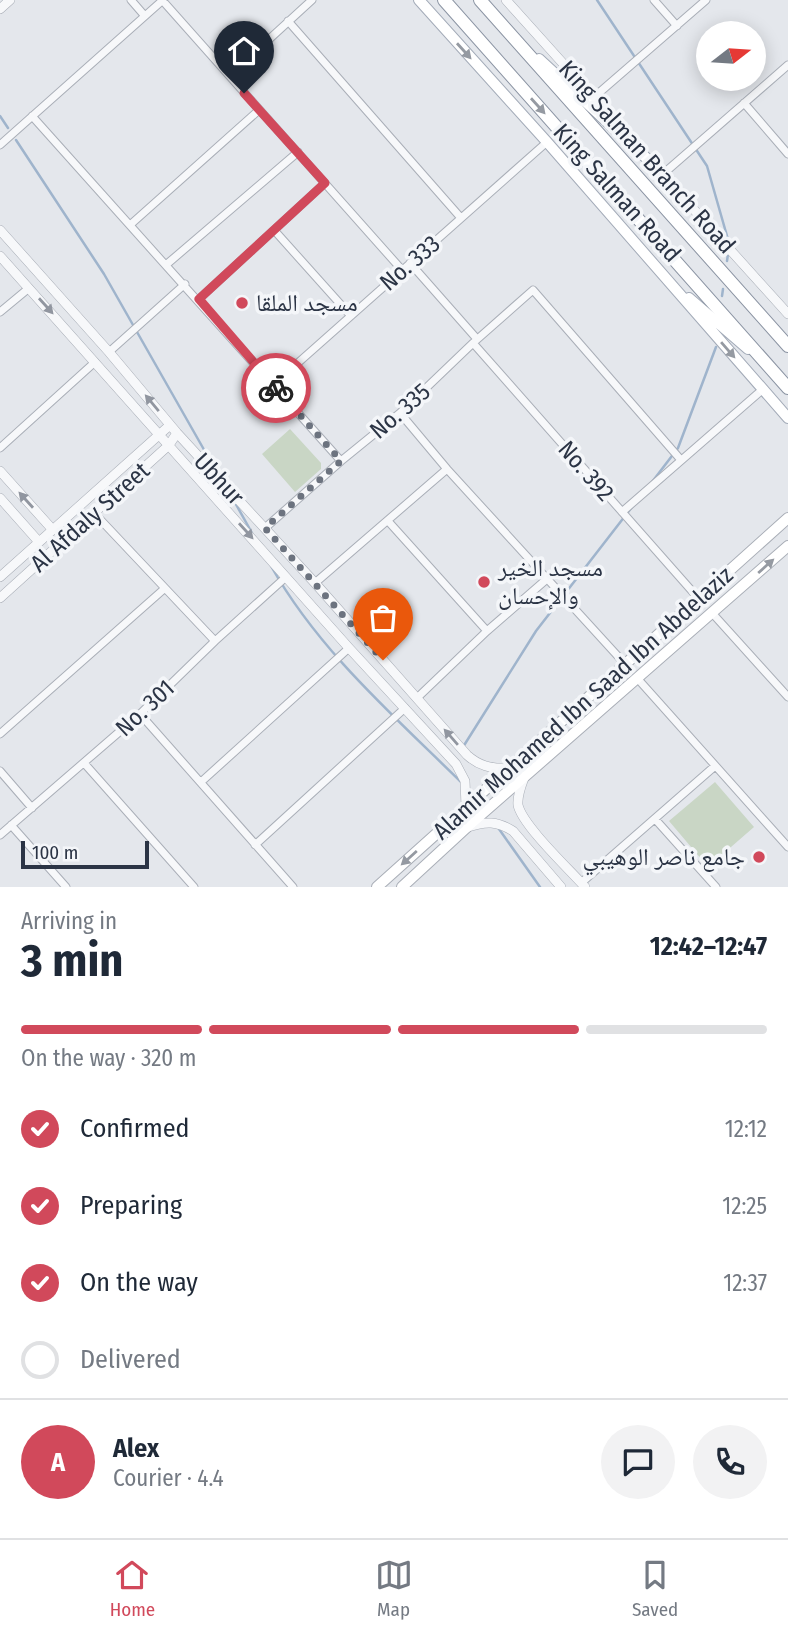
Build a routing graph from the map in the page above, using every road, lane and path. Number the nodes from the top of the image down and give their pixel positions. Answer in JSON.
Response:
{"nodes":[{"id":1,"x":10,"y":0,"type":"edge"},
{"id":2,"x":131,"y":0,"type":"edge"},
{"id":3,"x":162,"y":0,"type":"edge"},
{"id":4,"x":312,"y":0,"type":"edge"},
{"id":5,"x":419,"y":0,"type":"edge"},
{"id":6,"x":444,"y":0,"type":"edge"},
{"id":7,"x":481,"y":0,"type":"edge"},
{"id":8,"x":506,"y":0,"type":"edge"},
{"id":9,"x":654,"y":0,"type":"edge"},
{"id":10,"x":706,"y":0,"type":"edge"},
{"id":11,"x":0,"y":9,"type":"edge"},
{"id":12,"x":144,"y":15,"type":"junction"},
{"id":13,"x":288,"y":21,"type":"junction"},
{"id":14,"x":677,"y":26,"type":"junction"},
{"id":15,"x":510,"y":32,"type":"junction"},
{"id":16,"x":788,"y":65,"type":"edge"},
{"id":17,"x":230,"y":75,"type":"junction"},
{"id":18,"x":593,"y":98,"type":"junction"},
{"id":19,"x":744,"y":103,"type":"junction"},
{"id":20,"x":259,"y":110,"type":"junction"},
{"id":21,"x":32,"y":116,"type":"junction"},
{"id":22,"x":547,"y":142,"type":"junction"},
{"id":23,"x":0,"y":145,"type":"edge"},
{"id":24,"x":298,"y":152,"type":"junction"},
{"id":25,"x":788,"y":154,"type":"edge"},
{"id":26,"x":659,"y":170,"type":"junction"},
{"id":27,"x":325,"y":183,"type":"junction"},
{"id":28,"x":461,"y":218,"type":"junction"},
{"id":29,"x":130,"y":225,"type":"junction"},
{"id":30,"x":0,"y":230,"type":"edge"},
{"id":31,"x":274,"y":230,"type":"junction"},
{"id":32,"x":0,"y":256,"type":"edge"},
{"id":33,"x":410,"y":263,"type":"junction"},
{"id":34,"x":167,"y":264,"type":"junction"},
{"id":35,"x":402,"y":270,"type":"junction"},
{"id":36,"x":658,"y":270,"type":"junction"},
{"id":37,"x":185,"y":284,"type":"junction"},
{"id":38,"x":29,"y":288,"type":"junction"},
{"id":39,"x":199,"y":299,"type":"junction"},
{"id":40,"x":0,"y":313,"type":"edge"},
{"id":41,"x":788,"y":314,"type":"edge"},
{"id":42,"x":351,"y":316,"type":"junction"},
{"id":43,"x":475,"y":341,"type":"junction"},
{"id":44,"x":788,"y":346,"type":"edge"},
{"id":45,"x":109,"y":352,"type":"junction"},
{"id":46,"x":96,"y":362,"type":"junction"},
{"id":47,"x":776,"y":374,"type":"junction"},
{"id":48,"x":273,"y":385,"type":"junction"},
{"id":49,"x":788,"y":388,"type":"edge"},
{"id":50,"x":762,"y":390,"type":"junction"},
{"id":51,"x":400,"y":413,"type":"junction"},
{"id":52,"x":788,"y":418,"type":"edge"},
{"id":53,"x":170,"y":425,"type":"junction"},
{"id":54,"x":177,"y":433,"type":"junction"},
{"id":55,"x":158,"y":434,"type":"junction"},
{"id":56,"x":169,"y":445,"type":"junction"},
{"id":57,"x":0,"y":447,"type":"edge"},
{"id":58,"x":681,"y":460,"type":"junction"},
{"id":59,"x":341,"y":461,"type":"junction"},
{"id":60,"x":447,"y":469,"type":"junction"},
{"id":61,"x":0,"y":471,"type":"edge"},
{"id":62,"x":0,"y":498,"type":"edge"},
{"id":63,"x":622,"y":512,"type":"junction"},
{"id":64,"x":96,"y":514,"type":"junction"},
{"id":65,"x":788,"y":518,"type":"edge"},
{"id":66,"x":388,"y":521,"type":"junction"},
{"id":67,"x":265,"y":528,"type":"junction"},
{"id":68,"x":52,"y":529,"type":"junction"},
{"id":69,"x":39,"y":542,"type":"junction"},
{"id":70,"x":788,"y":547,"type":"edge"},
{"id":71,"x":0,"y":577,"type":"edge"},
{"id":72,"x":286,"y":577,"type":"junction"},
{"id":73,"x":548,"y":578,"type":"junction"},
{"id":74,"x":315,"y":583,"type":"junction"},
{"id":75,"x":163,"y":589,"type":"junction"},
{"id":76,"x":0,"y":598,"type":"edge"},
{"id":77,"x":699,"y":599,"type":"junction"},
{"id":78,"x":713,"y":614,"type":"junction"},
{"id":79,"x":487,"y":631,"type":"junction"},
{"id":80,"x":215,"y":641,"type":"junction"},
{"id":81,"x":349,"y":648,"type":"junction"},
{"id":82,"x":625,"y":664,"type":"junction"},
{"id":83,"x":637,"y":678,"type":"junction"},
{"id":84,"x":788,"y":697,"type":"edge"},
{"id":85,"x":417,"y":698,"type":"junction"},
{"id":86,"x":405,"y":708,"type":"junction"},
{"id":87,"x":140,"y":713,"type":"junction"},
{"id":88,"x":0,"y":734,"type":"edge"},
{"id":89,"x":467,"y":755,"type":"junction"},
{"id":90,"x":84,"y":763,"type":"junction"},
{"id":91,"x":456,"y":764,"type":"junction"},
{"id":92,"x":715,"y":766,"type":"junction"},
{"id":93,"x":507,"y":769,"type":"junction"},
{"id":94,"x":0,"y":771,"type":"edge"},
{"id":95,"x":525,"y":778,"type":"junction"},
{"id":96,"x":201,"y":782,"type":"junction"},
{"id":97,"x":466,"y":806,"type":"junction"},
{"id":98,"x":32,"y":807,"type":"junction"},
{"id":99,"x":655,"y":819,"type":"junction"},
{"id":100,"x":11,"y":825,"type":"junction"},
{"id":101,"x":467,"y":827,"type":"junction"},
{"id":102,"x":534,"y":831,"type":"junction"},
{"id":103,"x":0,"y":835,"type":"edge"},
{"id":104,"x":523,"y":842,"type":"junction"},
{"id":105,"x":255,"y":845,"type":"junction"},
{"id":106,"x":788,"y":847,"type":"edge"},
{"id":107,"x":61,"y":885,"type":"edge"},
{"id":108,"x":583,"y":885,"type":"edge"},
{"id":109,"x":194,"y":887,"type":"edge"},
{"id":110,"x":293,"y":887,"type":"edge"},
{"id":111,"x":377,"y":887,"type":"edge"},
{"id":112,"x":402,"y":887,"type":"edge"},
{"id":113,"x":561,"y":887,"type":"edge"},
{"id":114,"x":716,"y":887,"type":"edge"}],
"edges":[{"from":1,"to":11,"type":"street"},
{"from":2,"to":12,"type":"street"},
{"from":3,"to":12,"type":"street"},
{"from":3,"to":17,"type":"street"},
{"from":4,"to":13,"type":"street"},
{"from":5,"to":22,"type":"main road","one_way":true},
{"from":6,"to":47,"type":"highway","name":"King Salman Road","one_way":true},
{"from":7,"to":15,"type":"highway","name":"King Salman Road"},
{"from":8,"to":18,"type":"street","name":"King Salman Branch Road"},
{"from":9,"to":14,"type":"street"},
{"from":10,"to":14,"type":"street"},
{"from":12,"to":21,"type":"street"},
{"from":13,"to":17,"type":"street"},
{"from":13,"to":28,"type":"street"},
{"from":14,"to":18,"type":"street"},
{"from":15,"to":26,"type":"main road"},
{"from":15,"to":44,"type":"highway","name":"King Salman Road"},
{"from":16,"to":19,"type":"street"},
{"from":17,"to":20,"type":"street"},
{"from":18,"to":26,"type":"street","name":"King Salman Branch Road"},
{"from":19,"to":25,"type":"street"},
{"from":19,"to":26,"type":"street"},
{"from":20,"to":24,"type":"street"},
{"from":20,"to":29,"type":"street"},
{"from":21,"to":23,"type":"street"},
{"from":21,"to":29,"type":"street"},
{"from":22,"to":28,"type":"street","name":"No. 333"},
{"from":22,"to":36,"type":"main road"},
{"from":24,"to":27,"type":"street"},
{"from":24,"to":34,"type":"street"},
{"from":26,"to":41,"type":"street","name":"King Salman Branch Road"},
{"from":27,"to":31,"type":"street"},
{"from":27,"to":35,"type":"street"},
{"from":28,"to":33,"type":"street","name":"No. 333"},
{"from":29,"to":34,"type":"street"},
{"from":30,"to":45,"type":"street","name":"Ubhur"},
{"from":31,"to":39,"type":"street"},
{"from":31,"to":42,"type":"street"},
{"from":32,"to":38,"type":"street","name":"Ubhur"},
{"from":33,"to":35,"type":"street","name":"No. 333"},
{"from":33,"to":43,"type":"street","name":"No. 392"},
{"from":34,"to":37,"type":"street"},
{"from":35,"to":42,"type":"street","name":"No. 333"},
{"from":36,"to":47,"type":"main road"},
{"from":36,"to":50,"type":"main road","one_way":true},
{"from":37,"to":39,"type":"street"},
{"from":37,"to":45,"type":"street"},
{"from":38,"to":40,"type":"street"},
{"from":38,"to":46,"type":"street","name":"Ubhur","one_way":true},
{"from":39,"to":48,"type":"street"},
{"from":42,"to":48,"type":"street","name":"No. 333"},
{"from":43,"to":51,"type":"street","name":"No. 335"},
{"from":43,"to":58,"type":"street","name":"No. 335"},
{"from":43,"to":63,"type":"street","name":"No. 392"},
{"from":53,"to":45,"type":"street","name":"Ubhur","one_way":true},
{"from":46,"to":55,"type":"street","name":"Ubhur"},
{"from":46,"to":57,"type":"street"},
{"from":47,"to":49,"type":"highway","name":"King Salman Road"},
{"from":48,"to":59,"type":"street"},
{"from":50,"to":52,"type":"main road"},
{"from":50,"to":58,"type":"street"},
{"from":51,"to":59,"type":"street","name":"No. 335"},
{"from":51,"to":60,"type":"street"},
{"from":53,"to":54,"type":"street","name":"Ubhur"},
{"from":53,"to":55,"type":"street","name":"Al Afdaly Street"},
{"from":54,"to":56,"type":"street","name":"Al Afdaly Street"},
{"from":54,"to":67,"type":"street","name":"Ubhur"},
{"from":55,"to":56,"type":"street","name":"Ubhur"},
{"from":55,"to":68,"type":"street","name":"Al Afdaly Street"},
{"from":56,"to":64,"type":"street","name":"Al Afdaly Street"},
{"from":56,"to":72,"type":"street","name":"Ubhur","one_way":true},
{"from":58,"to":63,"type":"street"},
{"from":59,"to":67,"type":"street","name":"No. 335"},
{"from":60,"to":66,"type":"street"},
{"from":60,"to":73,"type":"street"},
{"from":68,"to":61,"type":"street","one_way":true},
{"from":62,"to":69,"type":"street"},
{"from":63,"to":77,"type":"street","name":"No. 392"},
{"from":64,"to":75,"type":"street"},
{"from":64,"to":76,"type":"street","name":"Al Afdaly Street"},
{"from":65,"to":77,"type":"main road","name":"Alamir Mohamed Ibn Saad Ibn Abdelaziz"},
{"from":66,"to":74,"type":"street"},
{"from":66,"to":79,"type":"street"},
{"from":67,"to":74,"type":"street","name":"Ubhur"},
{"from":68,"to":69,"type":"street","name":"Al Afdaly Street"},
{"from":69,"to":71,"type":"street","name":"Al Afdaly Street"},
{"from":78,"to":70,"type":"main road","name":"Alamir Mohamed Ibn Saad Ibn Abdelaziz","one_way":true},
{"from":72,"to":80,"type":"street","name":"No. 301"},
{"from":72,"to":81,"type":"street","name":"Ubhur"},
{"from":73,"to":79,"type":"street"},
{"from":73,"to":82,"type":"street"},
{"from":74,"to":85,"type":"street","name":"Ubhur"},
{"from":75,"to":80,"type":"street"},
{"from":75,"to":88,"type":"street"},
{"from":77,"to":82,"type":"main road","name":"Alamir Mohamed Ibn Saad Ibn Abdelaziz"},
{"from":78,"to":83,"type":"main road","name":"Alamir Mohamed Ibn Saad Ibn Abdelaziz"},
{"from":78,"to":84,"type":"street"},
{"from":79,"to":85,"type":"street"},
{"from":80,"to":87,"type":"street","name":"No. 301"},
{"from":81,"to":86,"type":"street","name":"Ubhur"},
{"from":81,"to":96,"type":"street"},
{"from":82,"to":93,"type":"main road","name":"Alamir Mohamed Ibn Saad Ibn Abdelaziz"},
{"from":83,"to":92,"type":"street"},
{"from":83,"to":95,"type":"main road","name":"Alamir Mohamed Ibn Saad Ibn Abdelaziz"},
{"from":89,"to":85,"type":"street","name":"Ubhur","one_way":true},
{"from":86,"to":91,"type":"street","name":"Ubhur"},
{"from":86,"to":105,"type":"street"},
{"from":87,"to":90,"type":"street","name":"No. 301"},
{"from":87,"to":96,"type":"street"},
{"from":89,"to":91,"type":"street"},
{"from":89,"to":93,"type":"street","name":"Ubhur"},
{"from":90,"to":98,"type":"street","name":"No. 301"},
{"from":90,"to":109,"type":"street"},
{"from":91,"to":97,"type":"street","name":"Ubhur"},
{"from":92,"to":99,"type":"street"},
{"from":92,"to":106,"type":"street"},
{"from":93,"to":97,"type":"main road","name":"Alamir Mohamed Ibn Saad Ibn Abdelaziz"},
{"from":94,"to":98,"type":"street"},
{"from":95,"to":101,"type":"main road","name":"Alamir Mohamed Ibn Saad Ibn Abdelaziz"},
{"from":95,"to":102,"type":"street"},
{"from":96,"to":105,"type":"street"},
{"from":97,"to":111,"type":"main road","name":"Alamir Mohamed Ibn Saad Ibn Abdelaziz","one_way":true},
{"from":98,"to":100,"type":"street","name":"No. 301"},
{"from":99,"to":108,"type":"street"},
{"from":99,"to":114,"type":"street"},
{"from":100,"to":103,"type":"street","name":"No. 301"},
{"from":100,"to":107,"type":"street"},
{"from":101,"to":104,"type":"street"},
{"from":101,"to":112,"type":"main road","name":"Alamir Mohamed Ibn Saad Ibn Abdelaziz"},
{"from":102,"to":104,"type":"street"},
{"from":102,"to":108,"type":"street"},
{"from":104,"to":113,"type":"street"},
{"from":105,"to":110,"type":"street"}]}
